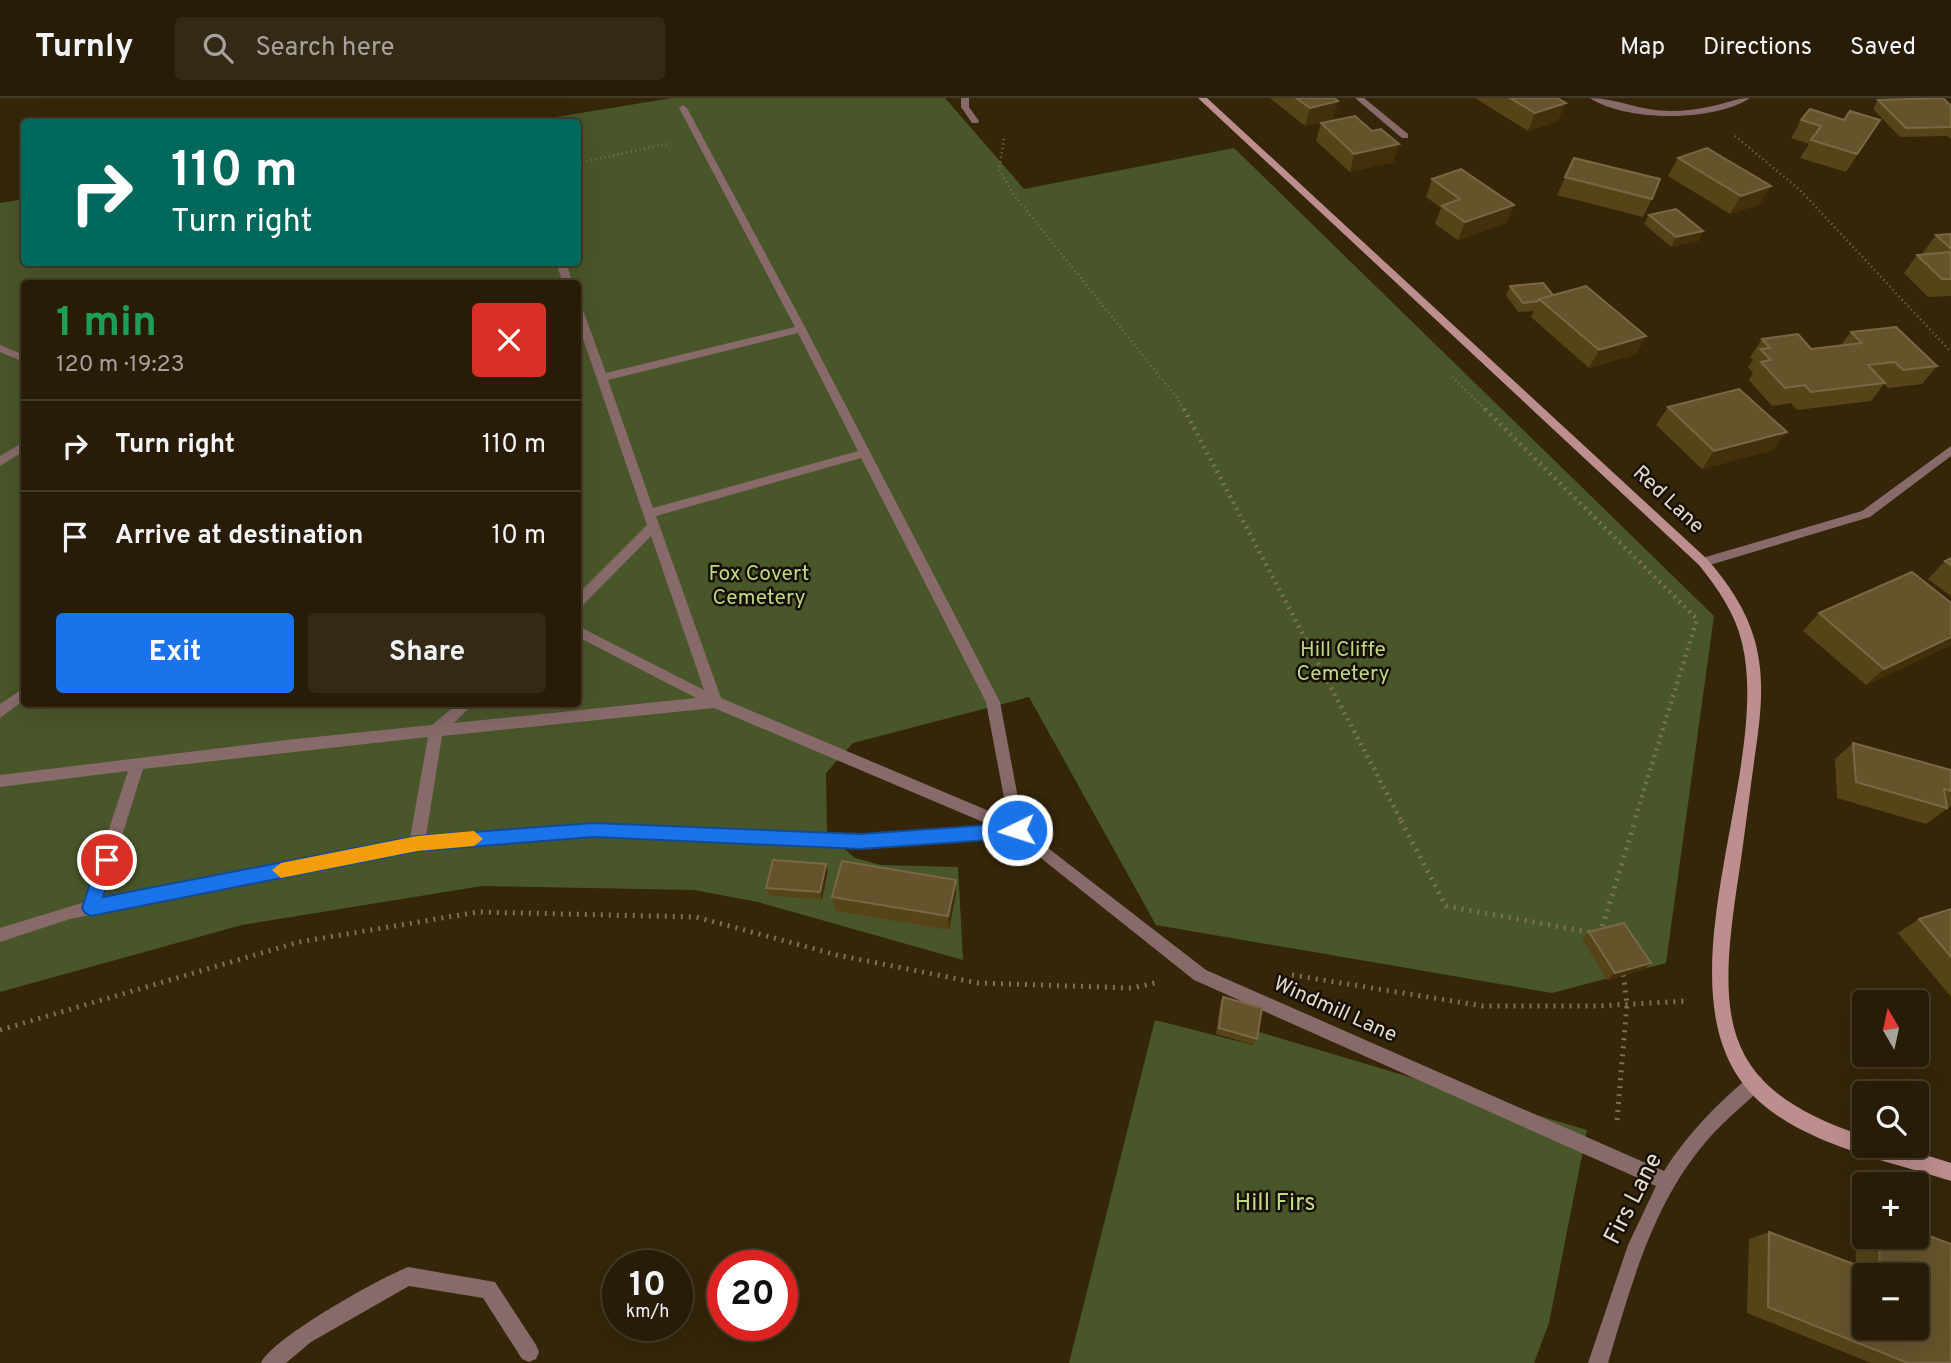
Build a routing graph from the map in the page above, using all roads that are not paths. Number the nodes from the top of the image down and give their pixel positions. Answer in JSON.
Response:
{"nodes":[{"id":1,"x":965,"y":98,"type":"edge"},
{"id":2,"x":1202,"y":98,"type":"edge"},
{"id":3,"x":1359,"y":98,"type":"edge"},
{"id":4,"x":1594,"y":98,"type":"edge"},
{"id":5,"x":1746,"y":98,"type":"edge"},
{"id":6,"x":682,"y":108,"type":"dead end"},
{"id":7,"x":975,"y":121,"type":"dead end"},
{"id":8,"x":1405,"y":136,"type":"dead end"},
{"id":9,"x":581,"y":319,"type":"edge"},
{"id":10,"x":801,"y":329,"type":"junction"},
{"id":11,"x":0,"y":348,"type":"edge"},
{"id":12,"x":21,"y":358,"type":"edge"},
{"id":13,"x":601,"y":378,"type":"junction"},
{"id":14,"x":21,"y":448,"type":"edge"},
{"id":15,"x":1951,"y":450,"type":"edge"},
{"id":16,"x":864,"y":453,"type":"junction"},
{"id":17,"x":0,"y":462,"type":"edge"},
{"id":18,"x":651,"y":520,"type":"junction"},
{"id":19,"x":1703,"y":562,"type":"junction"},
{"id":20,"x":581,"y":599,"type":"edge"},
{"id":21,"x":581,"y":633,"type":"edge"},
{"id":22,"x":21,"y":695,"type":"edge"},
{"id":23,"x":715,"y":702,"type":"junction"},
{"id":24,"x":463,"y":707,"type":"edge"},
{"id":25,"x":0,"y":712,"type":"edge"},
{"id":26,"x":436,"y":730,"type":"junction"},
{"id":27,"x":138,"y":764,"type":"junction"},
{"id":28,"x":0,"y":780,"type":"edge"},
{"id":29,"x":1017,"y":830,"type":"junction"},
{"id":30,"x":417,"y":843,"type":"junction"},
{"id":31,"x":91,"y":908,"type":"junction"},
{"id":32,"x":0,"y":934,"type":"edge"},
{"id":33,"x":1755,"y":1083,"type":"junction"},
{"id":34,"x":1852,"y":1141,"type":"edge"},
{"id":35,"x":1905,"y":1158,"type":"edge"},
{"id":36,"x":1951,"y":1172,"type":"edge"},
{"id":37,"x":1666,"y":1181,"type":"junction"},
{"id":38,"x":529,"y":1352,"type":"dead end"},
{"id":39,"x":271,"y":1363,"type":"edge"},
{"id":40,"x":1598,"y":1363,"type":"edge"}],
"edges":[{"from":1,"to":7,"type":"street"},
{"from":2,"to":19,"type":"street","name":"Red Lane"},
{"from":3,"to":8,"type":"street"},
{"from":4,"to":5,"type":"street"},
{"from":6,"to":10,"type":"street"},
{"from":9,"to":13,"type":"street"},
{"from":10,"to":13,"type":"street"},
{"from":10,"to":16,"type":"street"},
{"from":11,"to":12,"type":"street"},
{"from":13,"to":18,"type":"street"},
{"from":14,"to":17,"type":"street"},
{"from":15,"to":19,"type":"street"},
{"from":16,"to":18,"type":"street"},
{"from":16,"to":29,"type":"street"},
{"from":18,"to":20,"type":"street"},
{"from":18,"to":23,"type":"street"},
{"from":19,"to":33,"type":"street","name":"Red Lane"},
{"from":21,"to":23,"type":"street","name":"Windmill Lane"},
{"from":22,"to":25,"type":"street"},
{"from":23,"to":26,"type":"street"},
{"from":23,"to":29,"type":"street","name":"Windmill Lane"},
{"from":24,"to":26,"type":"street"},
{"from":26,"to":27,"type":"street"},
{"from":26,"to":30,"type":"street"},
{"from":27,"to":28,"type":"street"},
{"from":27,"to":31,"type":"street"},
{"from":29,"to":30,"type":"street"},
{"from":29,"to":37,"type":"street","name":"Windmill Lane"},
{"from":30,"to":31,"type":"street"},
{"from":31,"to":32,"type":"street"},
{"from":33,"to":34,"type":"street"},
{"from":33,"to":37,"type":"street","name":"Firs Lane"},
{"from":35,"to":36,"type":"street"},
{"from":37,"to":40,"type":"street","name":"Firs Lane"},
{"from":38,"to":39,"type":"street"}]}
